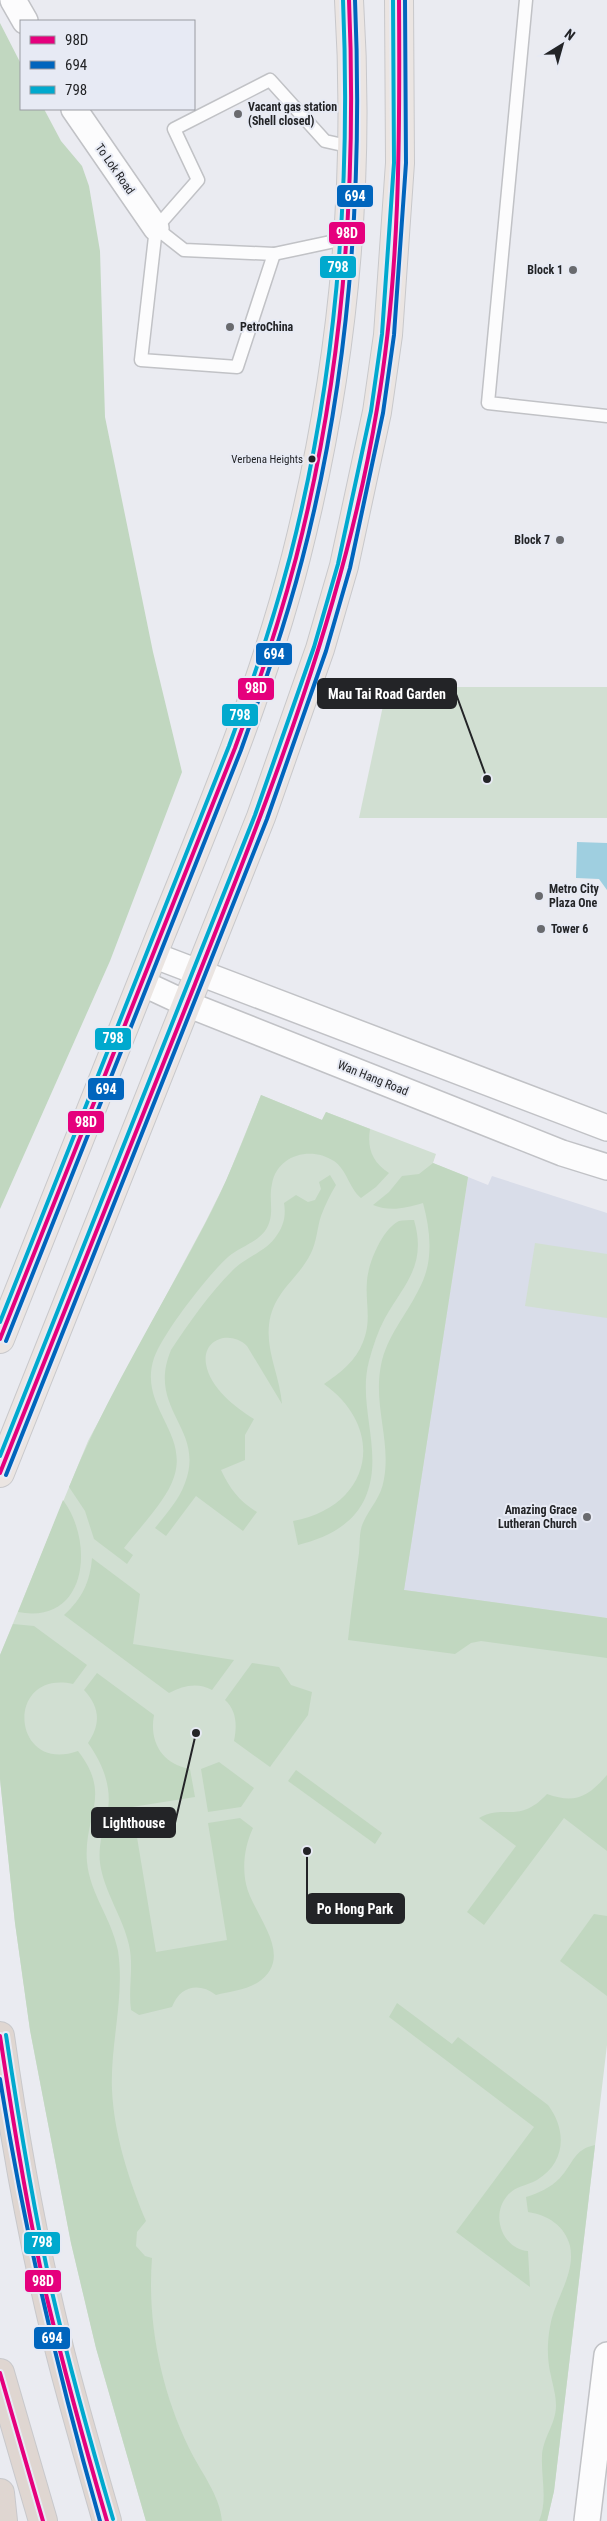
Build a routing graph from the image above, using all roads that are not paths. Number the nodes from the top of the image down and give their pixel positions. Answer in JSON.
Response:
{"nodes":[{"id":1,"x":13,"y":0,"type":"edge"},
{"id":2,"x":349,"y":0,"type":"edge"},
{"id":3,"x":399,"y":0,"type":"edge"},
{"id":4,"x":526,"y":0,"type":"edge"},
{"id":5,"x":24,"y":20,"type":"edge"},
{"id":6,"x":75,"y":110,"type":"edge"},
{"id":7,"x":352,"y":147,"type":"junction"},
{"id":8,"x":156,"y":228,"type":"junction"},
{"id":9,"x":350,"y":238,"type":"junction"},
{"id":10,"x":274,"y":254,"type":"junction"},
{"id":11,"x":607,"y":416,"type":"edge"},
{"id":12,"x":153,"y":955,"type":"junction"},
{"id":13,"x":200,"y":971,"type":"junction"},
{"id":14,"x":142,"y":983,"type":"junction"},
{"id":15,"x":187,"y":1004,"type":"junction"},
{"id":16,"x":607,"y":1128,"type":"edge"},
{"id":17,"x":607,"y":1167,"type":"edge"},
{"id":18,"x":0,"y":1339,"type":"edge"},
{"id":19,"x":0,"y":1473,"type":"edge"},
{"id":20,"x":0,"y":2036,"type":"edge"},
{"id":21,"x":607,"y":2356,"type":"edge"},
{"id":22,"x":0,"y":2373,"type":"edge"},
{"id":23,"x":0,"y":2493,"type":"edge"},
{"id":24,"x":3,"y":2521,"type":"edge"},
{"id":25,"x":43,"y":2521,"type":"edge"},
{"id":26,"x":106,"y":2521,"type":"edge"},
{"id":27,"x":587,"y":2521,"type":"edge"}],
"edges":[{"from":1,"to":5,"type":"street"},
{"from":2,"to":7,"type":"main road"},
{"from":3,"to":13,"type":"main road"},
{"from":4,"to":11,"type":"lane"},
{"from":6,"to":8,"type":"street","name":"To Lok Road"},
{"from":7,"to":8,"type":"lane"},
{"from":7,"to":9,"type":"main road"},
{"from":8,"to":10,"type":"lane"},
{"from":8,"to":10,"type":"lane"},
{"from":9,"to":10,"type":"lane"},
{"from":9,"to":12,"type":"main road"},
{"from":12,"to":13,"type":"street"},
{"from":12,"to":14,"type":"main road"},
{"from":13,"to":15,"type":"main road"},
{"from":13,"to":16,"type":"street"},
{"from":14,"to":15,"type":"street","name":"Wan Hang Road"},
{"from":14,"to":18,"type":"main road"},
{"from":15,"to":17,"type":"street","name":"Wan Hang Road"},
{"from":15,"to":19,"type":"main road"},
{"from":20,"to":26,"type":"highway"},
{"from":21,"to":27,"type":"street"},
{"from":22,"to":25,"type":"highway"},
{"from":23,"to":24,"type":"highway"}]}
